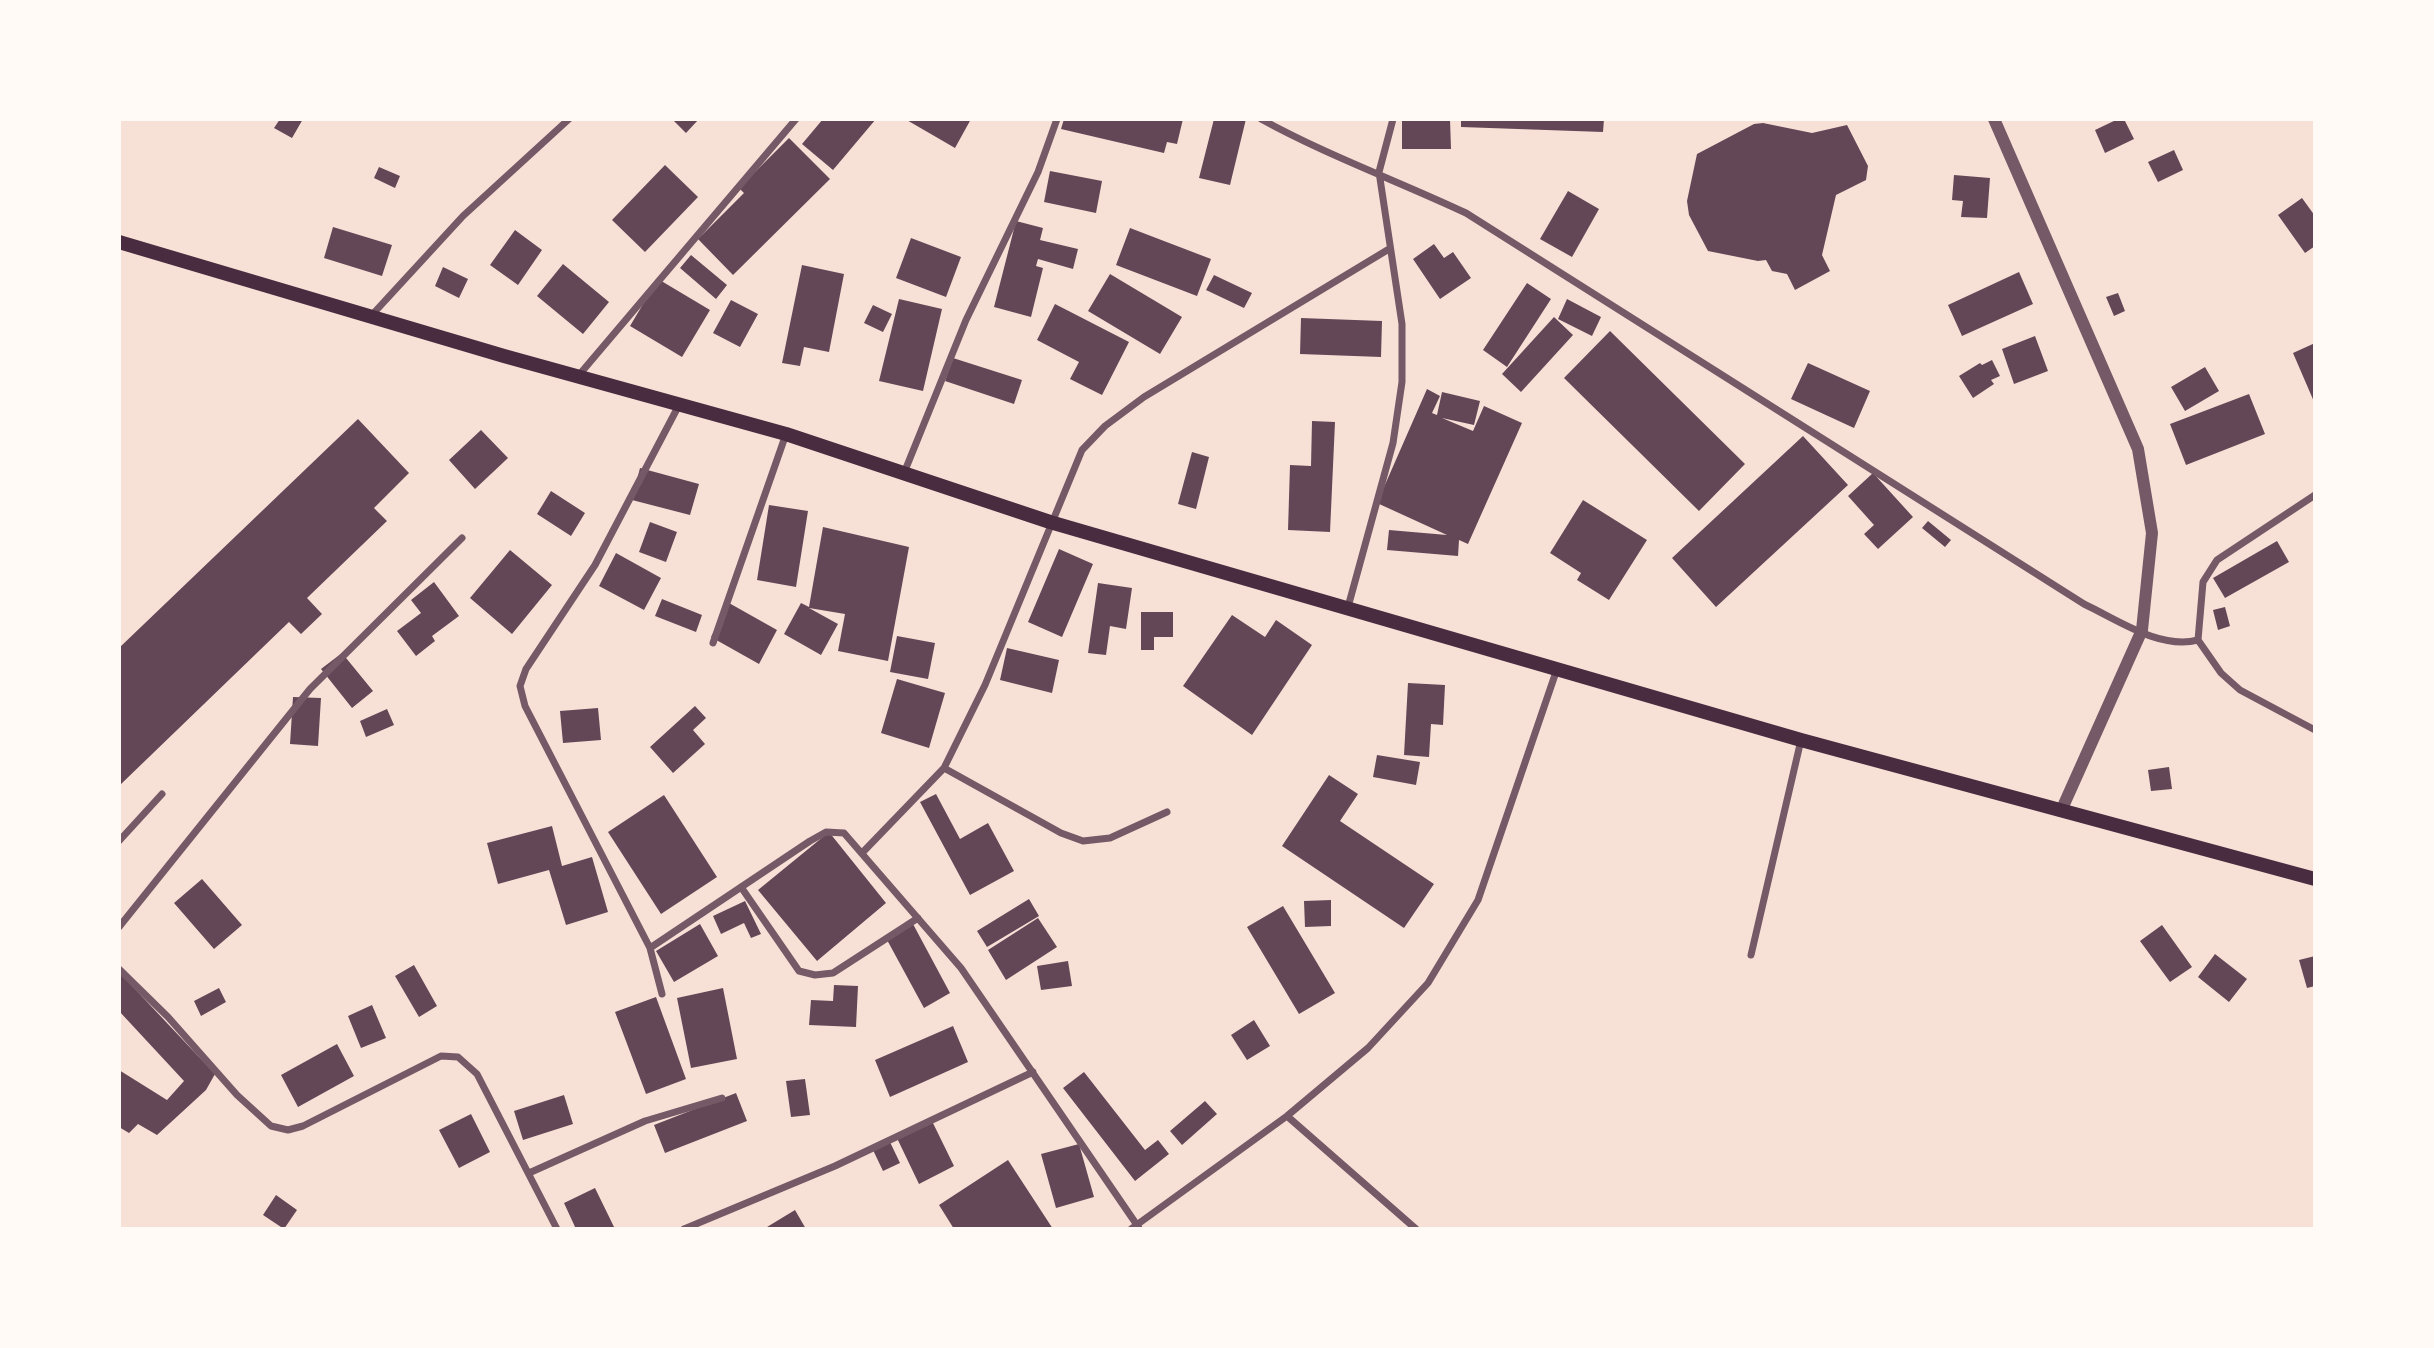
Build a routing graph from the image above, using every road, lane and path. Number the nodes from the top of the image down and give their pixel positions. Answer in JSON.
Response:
{"nodes":[{"id":1,"x":569,"y":119,"type":"edge"},
{"id":2,"x":796,"y":119,"type":"edge"},
{"id":3,"x":1057,"y":119,"type":"edge"},
{"id":4,"x":1261,"y":119,"type":"edge"},
{"id":5,"x":1393,"y":119,"type":"edge"},
{"id":6,"x":1994,"y":119,"type":"edge"},
{"id":7,"x":1379,"y":172,"type":"junction"},
{"id":8,"x":119,"y":242,"type":"edge"},
{"id":9,"x":1389,"y":249,"type":"junction"},
{"id":10,"x":370,"y":317,"type":"junction"},
{"id":11,"x":579,"y":375,"type":"junction"},
{"id":12,"x":679,"y":404,"type":"junction"},
{"id":13,"x":786,"y":434,"type":"junction"},
{"id":14,"x":904,"y":473,"type":"junction"},
{"id":15,"x":2315,"y":495,"type":"edge"},
{"id":16,"x":1050,"y":522,"type":"junction"},
{"id":17,"x":462,"y":538,"type":"dead end"},
{"id":18,"x":1348,"y":607,"type":"junction"},
{"id":19,"x":2142,"y":630,"type":"junction"},
{"id":20,"x":2198,"y":640,"type":"junction"},
{"id":21,"x":713,"y":643,"type":"dead end"},
{"id":22,"x":1557,"y":668,"type":"junction"},
{"id":23,"x":2315,"y":730,"type":"edge"},
{"id":24,"x":1801,"y":740,"type":"junction"},
{"id":25,"x":944,"y":768,"type":"junction"},
{"id":26,"x":162,"y":794,"type":"dead end"},
{"id":27,"x":2061,"y":811,"type":"junction"},
{"id":28,"x":1167,"y":812,"type":"dead end"},
{"id":29,"x":119,"y":841,"type":"edge"},
{"id":30,"x":863,"y":852,"type":"junction"},
{"id":31,"x":2315,"y":880,"type":"edge"},
{"id":32,"x":741,"y":887,"type":"junction"},
{"id":33,"x":918,"y":918,"type":"junction"},
{"id":34,"x":119,"y":927,"type":"edge"},
{"id":35,"x":650,"y":948,"type":"junction"},
{"id":36,"x":1751,"y":955,"type":"dead end"},
{"id":37,"x":119,"y":969,"type":"edge"},
{"id":38,"x":662,"y":994,"type":"dead end"},
{"id":39,"x":1033,"y":1072,"type":"junction"},
{"id":40,"x":722,"y":1098,"type":"dead end"},
{"id":41,"x":1287,"y":1116,"type":"junction"},
{"id":42,"x":529,"y":1173,"type":"junction"},
{"id":43,"x":1136,"y":1228,"type":"edge"},
{"id":44,"x":557,"y":1229,"type":"edge"},
{"id":45,"x":684,"y":1229,"type":"edge"},
{"id":46,"x":1416,"y":1229,"type":"edge"}],
"edges":[{"from":1,"to":10,"type":"street"},
{"from":2,"to":11,"type":"street"},
{"from":3,"to":14,"type":"street"},
{"from":4,"to":7,"type":"street"},
{"from":5,"to":7,"type":"street"},
{"from":6,"to":19,"type":"street"},
{"from":7,"to":9,"type":"street"},
{"from":7,"to":19,"type":"street"},
{"from":8,"to":10,"type":"main road"},
{"from":9,"to":16,"type":"street"},
{"from":9,"to":18,"type":"street"},
{"from":10,"to":11,"type":"main road"},
{"from":11,"to":12,"type":"main road"},
{"from":12,"to":13,"type":"main road"},
{"from":12,"to":35,"type":"street"},
{"from":13,"to":14,"type":"main road"},
{"from":13,"to":21,"type":"street"},
{"from":14,"to":16,"type":"main road"},
{"from":15,"to":20,"type":"street"},
{"from":16,"to":18,"type":"main road"},
{"from":16,"to":25,"type":"street"},
{"from":17,"to":34,"type":"street"},
{"from":18,"to":22,"type":"main road"},
{"from":19,"to":20,"type":"street"},
{"from":19,"to":27,"type":"street"},
{"from":20,"to":23,"type":"street"},
{"from":22,"to":24,"type":"main road"},
{"from":22,"to":41,"type":"street"},
{"from":24,"to":27,"type":"main road"},
{"from":24,"to":36,"type":"street"},
{"from":25,"to":28,"type":"street"},
{"from":25,"to":30,"type":"street"},
{"from":26,"to":29,"type":"street"},
{"from":27,"to":31,"type":"main road"},
{"from":30,"to":32,"type":"street"},
{"from":30,"to":33,"type":"street"},
{"from":32,"to":33,"type":"street"},
{"from":32,"to":35,"type":"street"},
{"from":33,"to":39,"type":"street"},
{"from":35,"to":38,"type":"street"},
{"from":37,"to":42,"type":"street"},
{"from":39,"to":43,"type":"street"},
{"from":39,"to":45,"type":"street"},
{"from":40,"to":42,"type":"street"},
{"from":41,"to":43,"type":"street"},
{"from":41,"to":46,"type":"street"},
{"from":42,"to":44,"type":"street"}]}
